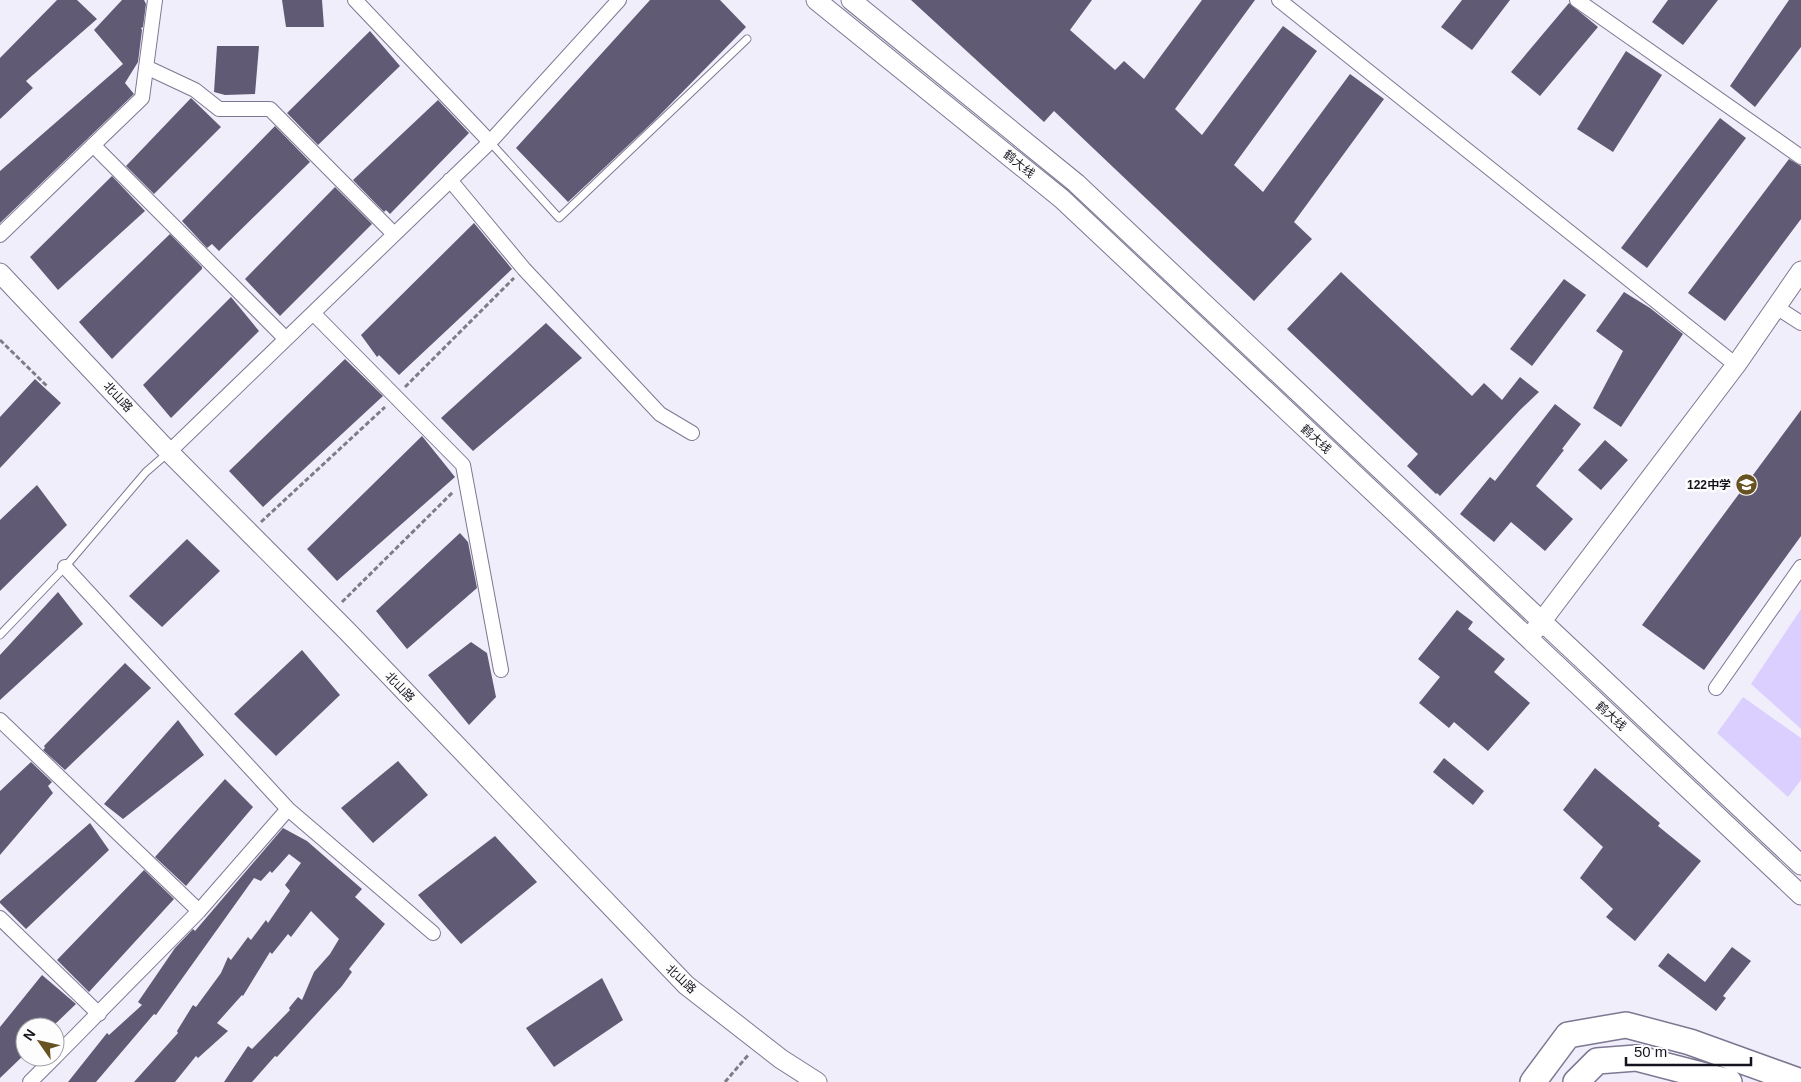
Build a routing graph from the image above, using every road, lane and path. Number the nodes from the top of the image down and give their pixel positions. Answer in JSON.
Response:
{"nodes":[{"id":1,"x":155,"y":0,"type":"edge"},
{"id":2,"x":355,"y":0,"type":"edge"},
{"id":3,"x":619,"y":0,"type":"edge"},
{"id":4,"x":816,"y":0,"type":"edge"},
{"id":5,"x":851,"y":0,"type":"edge"},
{"id":6,"x":1280,"y":0,"type":"edge"},
{"id":7,"x":1577,"y":0,"type":"edge"},
{"id":8,"x":747,"y":39,"type":"dead end"},
{"id":9,"x":146,"y":67,"type":"junction"},
{"id":10,"x":490,"y":142,"type":"junction"},
{"id":11,"x":93,"y":145,"type":"junction"},
{"id":12,"x":1801,"y":157,"type":"edge"},
{"id":13,"x":450,"y":180,"type":"junction"},
{"id":14,"x":394,"y":234,"type":"junction"},
{"id":15,"x":0,"y":235,"type":"edge"},
{"id":16,"x":524,"y":269,"type":"junction"},
{"id":17,"x":1801,"y":271,"type":"edge"},
{"id":18,"x":0,"y":273,"type":"edge"},
{"id":19,"x":1776,"y":306,"type":"junction"},
{"id":20,"x":313,"y":313,"type":"junction"},
{"id":21,"x":1801,"y":323,"type":"edge"},
{"id":22,"x":286,"y":339,"type":"junction"},
{"id":23,"x":0,"y":340,"type":"edge"},
{"id":24,"x":1736,"y":365,"type":"junction"},
{"id":25,"x":48,"y":388,"type":"dead end"},
{"id":26,"x":396,"y":397,"type":"junction"},
{"id":27,"x":692,"y":433,"type":"dead end"},
{"id":28,"x":169,"y":452,"type":"junction"},
{"id":29,"x":466,"y":479,"type":"junction"},
{"id":30,"x":250,"y":533,"type":"junction"},
{"id":31,"x":65,"y":567,"type":"junction"},
{"id":32,"x":1801,"y":567,"type":"edge"},
{"id":33,"x":329,"y":614,"type":"junction"},
{"id":34,"x":1543,"y":622,"type":"junction"},
{"id":35,"x":0,"y":634,"type":"edge"},
{"id":36,"x":1528,"y":638,"type":"junction"},
{"id":37,"x":501,"y":670,"type":"dead end"},
{"id":38,"x":1716,"y":688,"type":"dead end"},
{"id":39,"x":0,"y":720,"type":"edge"},
{"id":40,"x":288,"y":809,"type":"junction"},
{"id":41,"x":1801,"y":865,"type":"edge"},
{"id":42,"x":1801,"y":895,"type":"edge"},
{"id":43,"x":199,"y":911,"type":"junction"},
{"id":44,"x":0,"y":918,"type":"edge"},
{"id":45,"x":433,"y":933,"type":"dead end"},
{"id":46,"x":99,"y":1014,"type":"junction"},
{"id":47,"x":759,"y":1042,"type":"junction"},
{"id":48,"x":65,"y":1047,"type":"edge"},
{"id":49,"x":45,"y":1067,"type":"edge"},
{"id":50,"x":30,"y":1082,"type":"edge"},
{"id":51,"x":725,"y":1082,"type":"edge"},
{"id":52,"x":817,"y":1082,"type":"edge"},
{"id":53,"x":1532,"y":1082,"type":"edge"},
{"id":54,"x":1576,"y":1082,"type":"edge"},
{"id":55,"x":1729,"y":1082,"type":"edge"},
{"id":56,"x":1801,"y":1082,"type":"edge"}],
"edges":[{"from":1,"to":9,"type":"street"},
{"from":2,"to":10,"type":"street"},
{"from":3,"to":10,"type":"street"},
{"from":4,"to":36,"type":"main road","name":"鹤大线"},
{"from":5,"to":34,"type":"main road","name":"鹤大线"},
{"from":6,"to":24,"type":"street"},
{"from":7,"to":12,"type":"street"},
{"from":8,"to":10,"type":"lane"},
{"from":9,"to":11,"type":"street"},
{"from":9,"to":14,"type":"street"},
{"from":10,"to":13,"type":"street"},
{"from":11,"to":15,"type":"street"},
{"from":11,"to":22,"type":"street"},
{"from":13,"to":14,"type":"street"},
{"from":13,"to":16,"type":"street"},
{"from":14,"to":20,"type":"street"},
{"from":16,"to":26,"type":"path"},
{"from":16,"to":27,"type":"street"},
{"from":17,"to":19,"type":"main road"},
{"from":18,"to":28,"type":"main road","name":"北山路"},
{"from":19,"to":21,"type":"street"},
{"from":19,"to":24,"type":"main road"},
{"from":20,"to":22,"type":"street"},
{"from":20,"to":26,"type":"street"},
{"from":22,"to":28,"type":"street"},
{"from":23,"to":25,"type":"path"},
{"from":24,"to":34,"type":"main road"},
{"from":26,"to":29,"type":"street"},
{"from":26,"to":30,"type":"path"},
{"from":28,"to":30,"type":"main road","name":"北山路"},
{"from":28,"to":31,"type":"lane"},
{"from":29,"to":33,"type":"path"},
{"from":29,"to":37,"type":"street"},
{"from":30,"to":33,"type":"main road","name":"北山路"},
{"from":31,"to":35,"type":"lane"},
{"from":31,"to":40,"type":"street"},
{"from":32,"to":38,"type":"street"},
{"from":33,"to":47,"type":"main road","name":"北山路"},
{"from":34,"to":36,"type":"main road"},
{"from":34,"to":41,"type":"main road","name":"鹤大线"},
{"from":36,"to":42,"type":"main road","name":"鹤大线"},
{"from":39,"to":43,"type":"street"},
{"from":40,"to":43,"type":"street"},
{"from":40,"to":45,"type":"street"},
{"from":43,"to":46,"type":"street"},
{"from":44,"to":46,"type":"street"},
{"from":46,"to":48,"type":"street"},
{"from":47,"to":51,"type":"path"},
{"from":47,"to":52,"type":"main road","name":"北山路"},
{"from":49,"to":50,"type":"street"},
{"from":53,"to":56,"type":"highway"},
{"from":54,"to":55,"type":"highway"}]}
